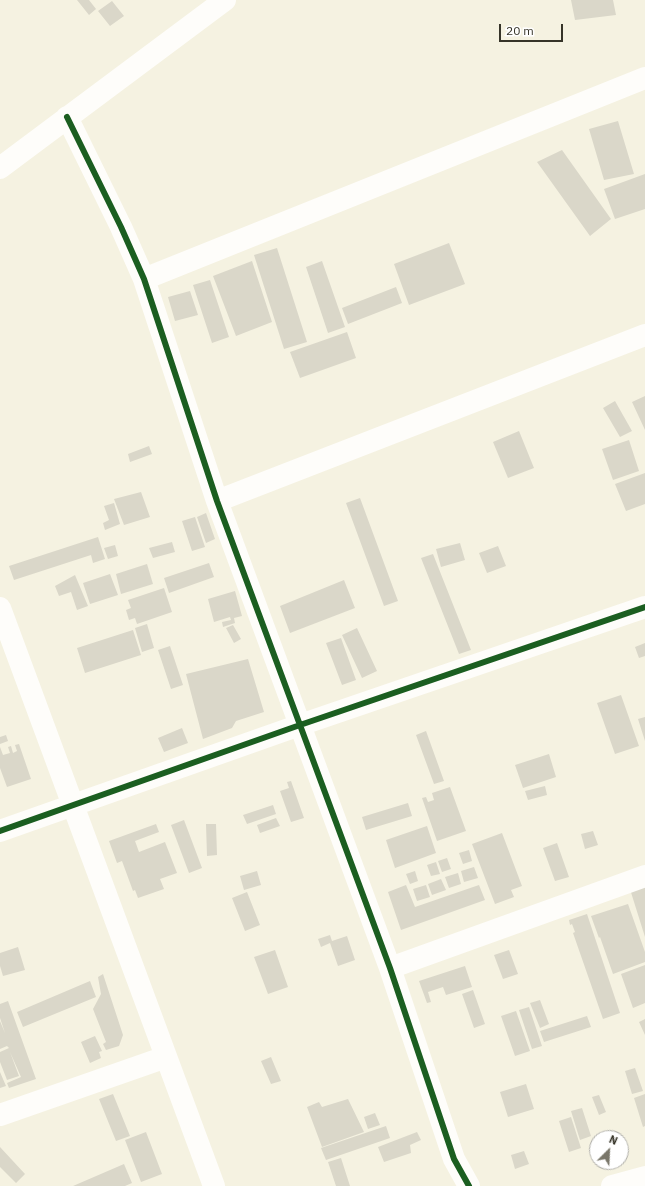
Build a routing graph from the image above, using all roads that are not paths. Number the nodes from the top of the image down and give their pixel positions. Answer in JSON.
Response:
{"nodes":[{"id":1,"x":225,"y":0,"type":"edge"},
{"id":2,"x":645,"y":78,"type":"edge"},
{"id":3,"x":67,"y":117,"type":"junction"},
{"id":4,"x":0,"y":168,"type":"edge"},
{"id":5,"x":144,"y":279,"type":"junction"},
{"id":6,"x":645,"y":335,"type":"edge"},
{"id":7,"x":218,"y":500,"type":"junction"},
{"id":8,"x":645,"y":607,"type":"edge"},
{"id":9,"x":0,"y":608,"type":"edge"},
{"id":10,"x":300,"y":725,"type":"junction"},
{"id":11,"x":73,"y":805,"type":"junction"},
{"id":12,"x":0,"y":830,"type":"edge"},
{"id":13,"x":645,"y":876,"type":"edge"},
{"id":14,"x":390,"y":968,"type":"junction"},
{"id":15,"x":166,"y":1057,"type":"junction"},
{"id":16,"x":0,"y":1115,"type":"edge"},
{"id":17,"x":645,"y":1178,"type":"edge"},
{"id":18,"x":214,"y":1186,"type":"edge"},
{"id":19,"x":469,"y":1186,"type":"edge"},
{"id":20,"x":612,"y":1186,"type":"edge"}],
"edges":[{"from":1,"to":3,"type":"street"},
{"from":2,"to":5,"type":"street"},
{"from":3,"to":4,"type":"street"},
{"from":3,"to":5,"type":"street"},
{"from":5,"to":7,"type":"street"},
{"from":6,"to":7,"type":"street"},
{"from":7,"to":10,"type":"street"},
{"from":8,"to":10,"type":"street"},
{"from":9,"to":11,"type":"street"},
{"from":10,"to":11,"type":"street"},
{"from":10,"to":14,"type":"street"},
{"from":11,"to":12,"type":"street"},
{"from":11,"to":15,"type":"street"},
{"from":13,"to":14,"type":"street"},
{"from":14,"to":19,"type":"street"},
{"from":15,"to":16,"type":"street"},
{"from":15,"to":18,"type":"street"},
{"from":17,"to":20,"type":"street"}]}
